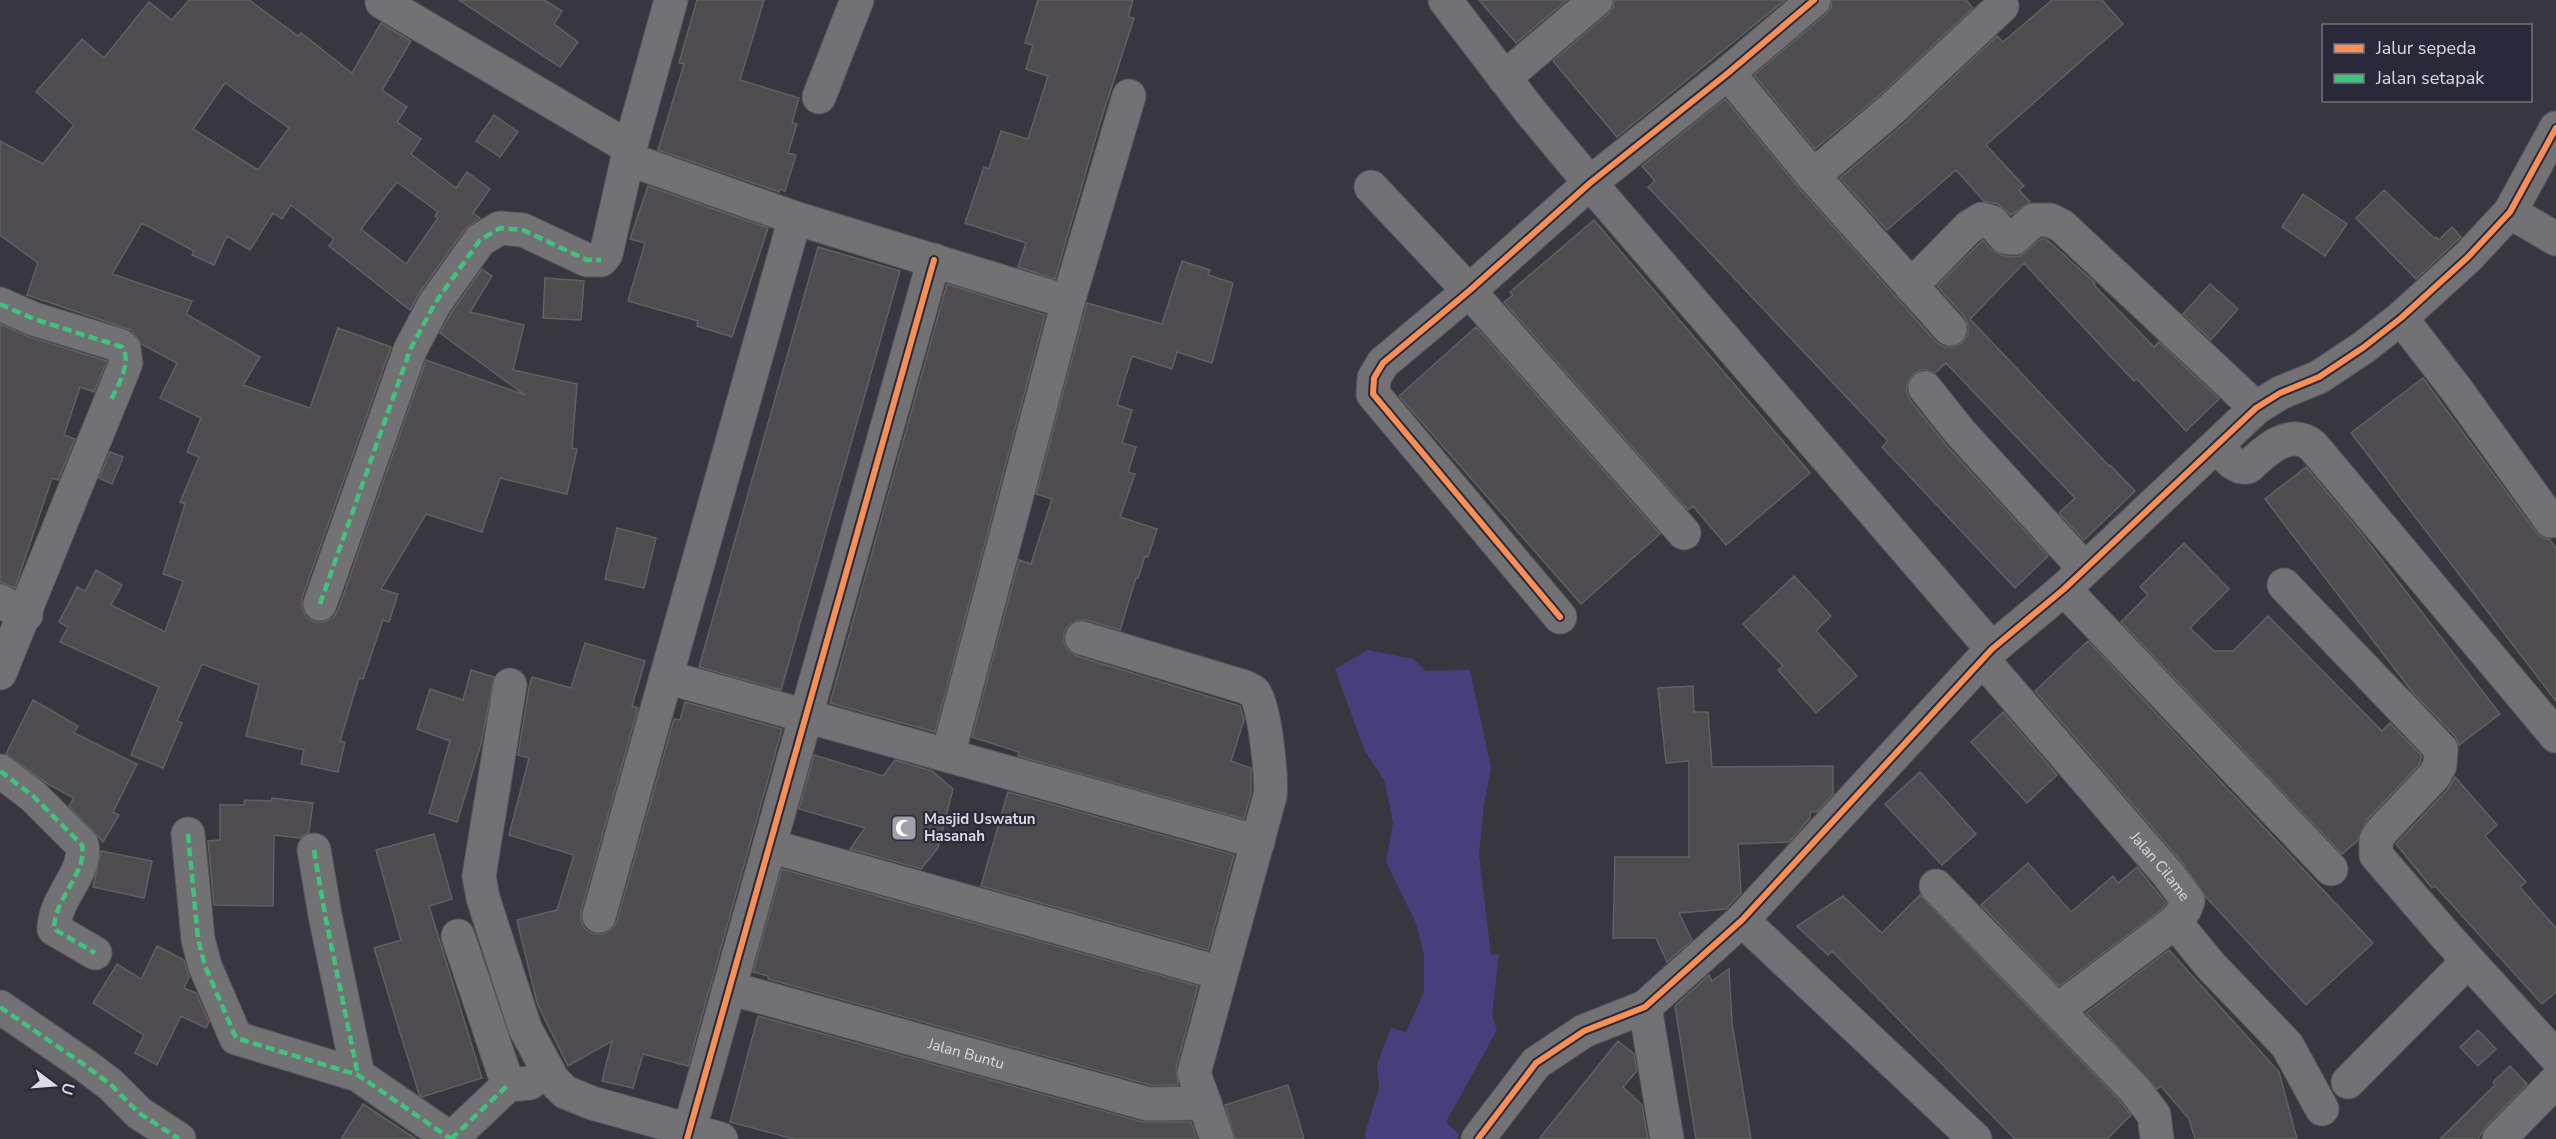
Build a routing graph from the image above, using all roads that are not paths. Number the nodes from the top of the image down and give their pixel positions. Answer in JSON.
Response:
{"nodes":[{"id":1,"x":857,"y":0,"type":"edge"},
{"id":2,"x":1445,"y":0,"type":"edge"},
{"id":3,"x":1596,"y":0,"type":"edge"},
{"id":4,"x":1814,"y":0,"type":"edge"},
{"id":5,"x":382,"y":2,"type":"dead end"},
{"id":6,"x":2002,"y":2,"type":"edge"},
{"id":7,"x":663,"y":4,"type":"edge"},
{"id":8,"x":1728,"y":73,"type":"junction"},
{"id":9,"x":1504,"y":78,"type":"junction"},
{"id":10,"x":1129,"y":96,"type":"dead end"},
{"id":11,"x":819,"y":97,"type":"dead end"},
{"id":12,"x":2556,"y":128,"type":"edge"},
{"id":13,"x":629,"y":153,"type":"junction"},
{"id":14,"x":1813,"y":176,"type":"junction"},
{"id":15,"x":1590,"y":183,"type":"junction"},
{"id":16,"x":1371,"y":187,"type":"dead end"},
{"id":17,"x":2510,"y":212,"type":"junction"},
{"id":18,"x":795,"y":218,"type":"junction"},
{"id":19,"x":2556,"y":239,"type":"edge"},
{"id":20,"x":934,"y":260,"type":"junction"},
{"id":21,"x":1911,"y":286,"type":"junction"},
{"id":22,"x":1469,"y":291,"type":"junction"},
{"id":23,"x":1068,"y":302,"type":"junction"},
{"id":24,"x":0,"y":304,"type":"edge"},
{"id":25,"x":2401,"y":318,"type":"junction"},
{"id":26,"x":1950,"y":329,"type":"dead end"},
{"id":27,"x":1925,"y":388,"type":"dead end"},
{"id":28,"x":2256,"y":408,"type":"junction"},
{"id":29,"x":2217,"y":446,"type":"junction"},
{"id":30,"x":2551,"y":521,"type":"dead end"},
{"id":31,"x":1684,"y":533,"type":"dead end"},
{"id":32,"x":2074,"y":579,"type":"junction"},
{"id":33,"x":2284,"y":585,"type":"dead end"},
{"id":34,"x":320,"y":604,"type":"dead end"},
{"id":35,"x":13,"y":608,"type":"edge"},
{"id":36,"x":1560,"y":617,"type":"dead end"},
{"id":37,"x":1082,"y":638,"type":"dead end"},
{"id":38,"x":1988,"y":655,"type":"junction"},
{"id":39,"x":0,"y":673,"type":"edge"},
{"id":40,"x":666,"y":676,"type":"junction"},
{"id":41,"x":510,"y":685,"type":"dead end"},
{"id":42,"x":806,"y":716,"type":"junction"},
{"id":43,"x":2556,"y":736,"type":"edge"},
{"id":44,"x":948,"y":755,"type":"junction"},
{"id":45,"x":0,"y":771,"type":"edge"},
{"id":46,"x":188,"y":834,"type":"dead end"},
{"id":47,"x":1258,"y":842,"type":"junction"},
{"id":48,"x":770,"y":846,"type":"junction"},
{"id":49,"x":314,"y":850,"type":"dead end"},
{"id":50,"x":2331,"y":869,"type":"dead end"},
{"id":51,"x":1936,"y":886,"type":"dead end"},
{"id":52,"x":599,"y":916,"type":"dead end"},
{"id":53,"x":1742,"y":920,"type":"junction"},
{"id":54,"x":2175,"y":922,"type":"junction"},
{"id":55,"x":458,"y":936,"type":"dead end"},
{"id":56,"x":95,"y":952,"type":"dead end"},
{"id":57,"x":2468,"y":961,"type":"junction"},
{"id":58,"x":1221,"y":973,"type":"junction"},
{"id":59,"x":729,"y":988,"type":"junction"},
{"id":60,"x":0,"y":1007,"type":"edge"},
{"id":61,"x":1645,"y":1007,"type":"junction"},
{"id":62,"x":2058,"y":1010,"type":"junction"},
{"id":63,"x":2553,"y":1047,"type":"edge"},
{"id":64,"x":358,"y":1075,"type":"junction"},
{"id":65,"x":552,"y":1080,"type":"junction"},
{"id":66,"x":2556,"y":1081,"type":"edge"},
{"id":67,"x":2348,"y":1082,"type":"dead end"},
{"id":68,"x":508,"y":1085,"type":"junction"},
{"id":69,"x":1205,"y":1103,"type":"junction"},
{"id":70,"x":2322,"y":1109,"type":"dead end"},
{"id":71,"x":688,"y":1135,"type":"edge"},
{"id":72,"x":179,"y":1139,"type":"edge"},
{"id":73,"x":451,"y":1139,"type":"edge"},
{"id":74,"x":721,"y":1139,"type":"edge"},
{"id":75,"x":1217,"y":1139,"type":"edge"},
{"id":76,"x":1478,"y":1139,"type":"edge"},
{"id":77,"x":1667,"y":1139,"type":"edge"},
{"id":78,"x":1976,"y":1139,"type":"edge"},
{"id":79,"x":2157,"y":1139,"type":"edge"},
{"id":80,"x":2499,"y":1139,"type":"edge"}],
"edges":[{"from":1,"to":11,"type":"street"},
{"from":2,"to":9,"type":"street"},
{"from":3,"to":9,"type":"street"},
{"from":4,"to":8,"type":"street"},
{"from":5,"to":13,"type":"street"},
{"from":6,"to":14,"type":"street"},
{"from":7,"to":13,"type":"street"},
{"from":8,"to":14,"type":"street"},
{"from":8,"to":15,"type":"street"},
{"from":9,"to":15,"type":"street"},
{"from":10,"to":23,"type":"street"},
{"from":12,"to":17,"type":"street"},
{"from":13,"to":18,"type":"street"},
{"from":13,"to":34,"type":"street"},
{"from":14,"to":21,"type":"street"},
{"from":15,"to":22,"type":"street"},
{"from":15,"to":38,"type":"street"},
{"from":16,"to":22,"type":"street"},
{"from":17,"to":19,"type":"street"},
{"from":17,"to":25,"type":"street"},
{"from":18,"to":20,"type":"street"},
{"from":18,"to":40,"type":"street"},
{"from":20,"to":23,"type":"street"},
{"from":20,"to":42,"type":"street"},
{"from":21,"to":26,"type":"street"},
{"from":21,"to":28,"type":"street"},
{"from":22,"to":31,"type":"street"},
{"from":22,"to":36,"type":"street"},
{"from":23,"to":44,"type":"street"},
{"from":24,"to":35,"type":"street"},
{"from":25,"to":28,"type":"street"},
{"from":25,"to":30,"type":"street"},
{"from":27,"to":32,"type":"street"},
{"from":28,"to":29,"type":"street"},
{"from":29,"to":32,"type":"street"},
{"from":29,"to":43,"type":"street"},
{"from":32,"to":38,"type":"street"},
{"from":32,"to":50,"type":"street"},
{"from":33,"to":57,"type":"street"},
{"from":35,"to":39,"type":"street"},
{"from":37,"to":47,"type":"street"},
{"from":38,"to":53,"type":"street"},
{"from":38,"to":54,"type":"street","name":"Jalan Cilame"},
{"from":40,"to":42,"type":"street"},
{"from":40,"to":52,"type":"street"},
{"from":41,"to":65,"type":"street"},
{"from":42,"to":44,"type":"street"},
{"from":42,"to":48,"type":"street"},
{"from":44,"to":47,"type":"street"},
{"from":45,"to":56,"type":"street"},
{"from":46,"to":64,"type":"street"},
{"from":47,"to":58,"type":"street"},
{"from":48,"to":58,"type":"street"},
{"from":48,"to":59,"type":"street"},
{"from":49,"to":64,"type":"street"},
{"from":51,"to":62,"type":"street"},
{"from":53,"to":61,"type":"street"},
{"from":53,"to":78,"type":"street"},
{"from":54,"to":62,"type":"street"},
{"from":54,"to":70,"type":"street","name":"Jalan Cilame"},
{"from":55,"to":68,"type":"street"},
{"from":57,"to":63,"type":"street"},
{"from":57,"to":67,"type":"street"},
{"from":58,"to":69,"type":"street"},
{"from":59,"to":69,"type":"street","name":"Jalan Buntu"},
{"from":59,"to":71,"type":"street"},
{"from":60,"to":72,"type":"street"},
{"from":61,"to":76,"type":"street"},
{"from":61,"to":77,"type":"street"},
{"from":62,"to":79,"type":"street"},
{"from":64,"to":73,"type":"street"},
{"from":65,"to":68,"type":"street"},
{"from":65,"to":71,"type":"street"},
{"from":66,"to":80,"type":"street"},
{"from":68,"to":73,"type":"street"},
{"from":69,"to":75,"type":"street"},
{"from":71,"to":74,"type":"street"}]}
